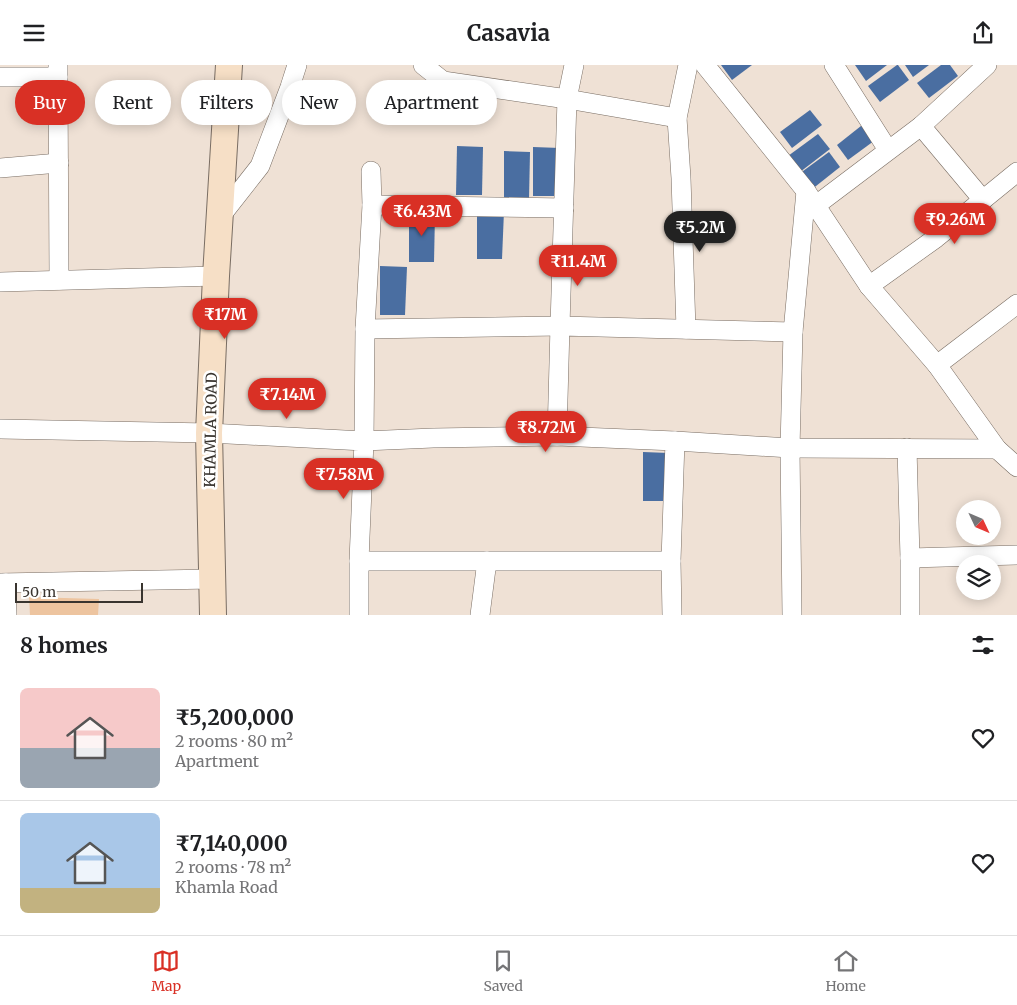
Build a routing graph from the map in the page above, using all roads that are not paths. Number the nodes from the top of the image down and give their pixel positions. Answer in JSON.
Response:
{"nodes":[{"id":1,"x":212,"y":65,"type":"edge"},
{"id":2,"x":228,"y":65,"type":"edge"},
{"id":3,"x":309,"y":65,"type":"edge"},
{"id":4,"x":424,"y":65,"type":"edge"},
{"id":5,"x":574,"y":65,"type":"edge"},
{"id":6,"x":688,"y":65,"type":"edge"},
{"id":7,"x":706,"y":65,"type":"edge"},
{"id":8,"x":834,"y":65,"type":"edge"},
{"id":9,"x":977,"y":68,"type":"edge"},
{"id":10,"x":58,"y":71,"type":"edge"},
{"id":11,"x":295,"y":72,"type":"edge"},
{"id":12,"x":0,"y":77,"type":"edge"},
{"id":13,"x":567,"y":99,"type":"junction"},
{"id":14,"x":677,"y":118,"type":"junction"},
{"id":15,"x":921,"y":125,"type":"junction"},
{"id":16,"x":888,"y":150,"type":"junction"},
{"id":17,"x":59,"y":163,"type":"junction"},
{"id":18,"x":0,"y":168,"type":"edge"},
{"id":19,"x":371,"y":171,"type":"dead end"},
{"id":20,"x":1017,"y":172,"type":"edge"},
{"id":21,"x":810,"y":199,"type":"junction"},
{"id":22,"x":983,"y":200,"type":"junction"},
{"id":23,"x":372,"y":205,"type":"junction"},
{"id":24,"x":564,"y":208,"type":"junction"},
{"id":25,"x":220,"y":217,"type":"junction"},
{"id":26,"x":211,"y":276,"type":"junction"},
{"id":27,"x":59,"y":281,"type":"junction"},
{"id":28,"x":0,"y":282,"type":"edge"},
{"id":29,"x":869,"y":286,"type":"junction"},
{"id":30,"x":1017,"y":304,"type":"edge"},
{"id":31,"x":560,"y":326,"type":"junction"},
{"id":32,"x":365,"y":329,"type":"junction"},
{"id":33,"x":686,"y":329,"type":"junction"},
{"id":34,"x":793,"y":332,"type":"junction"},
{"id":35,"x":937,"y":365,"type":"junction"},
{"id":36,"x":0,"y":429,"type":"edge"},
{"id":37,"x":206,"y":433,"type":"junction"},
{"id":38,"x":557,"y":436,"type":"junction"},
{"id":39,"x":364,"y":441,"type":"junction"},
{"id":40,"x":675,"y":441,"type":"junction"},
{"id":41,"x":790,"y":448,"type":"junction"},
{"id":42,"x":906,"y":448,"type":"junction"},
{"id":43,"x":997,"y":449,"type":"junction"},
{"id":44,"x":1017,"y":467,"type":"edge"},
{"id":45,"x":1017,"y":555,"type":"edge"},
{"id":46,"x":910,"y":558,"type":"junction"},
{"id":47,"x":359,"y":561,"type":"junction"},
{"id":48,"x":487,"y":561,"type":"junction"},
{"id":49,"x":671,"y":561,"type":"junction"},
{"id":50,"x":206,"y":579,"type":"junction"},
{"id":51,"x":3,"y":583,"type":"edge"},
{"id":52,"x":7,"y":615,"type":"edge"},
{"id":53,"x":200,"y":615,"type":"edge"},
{"id":54,"x":213,"y":615,"type":"edge"},
{"id":55,"x":360,"y":615,"type":"edge"},
{"id":56,"x":480,"y":615,"type":"edge"},
{"id":57,"x":672,"y":615,"type":"edge"},
{"id":58,"x":792,"y":615,"type":"edge"},
{"id":59,"x":910,"y":615,"type":"edge"}],
"edges":[{"from":1,"to":26,"type":"street","name":"KHAMLA ROAD"},
{"from":2,"to":25,"type":"street","name":"KHAMLA ROAD"},
{"from":3,"to":11,"type":"street"},
{"from":4,"to":13,"type":"street"},
{"from":5,"to":13,"type":"street"},
{"from":6,"to":14,"type":"street"},
{"from":7,"to":21,"type":"street"},
{"from":8,"to":16,"type":"street"},
{"from":9,"to":15,"type":"street"},
{"from":10,"to":12,"type":"street"},
{"from":10,"to":17,"type":"street"},
{"from":11,"to":25,"type":"street"},
{"from":13,"to":14,"type":"street"},
{"from":13,"to":24,"type":"street"},
{"from":14,"to":33,"type":"street"},
{"from":15,"to":16,"type":"street"},
{"from":15,"to":22,"type":"street"},
{"from":16,"to":21,"type":"street"},
{"from":17,"to":18,"type":"street"},
{"from":17,"to":27,"type":"street"},
{"from":19,"to":23,"type":"street"},
{"from":20,"to":22,"type":"street"},
{"from":21,"to":29,"type":"street"},
{"from":21,"to":34,"type":"street"},
{"from":22,"to":29,"type":"street"},
{"from":23,"to":24,"type":"street"},
{"from":23,"to":32,"type":"street"},
{"from":24,"to":31,"type":"street"},
{"from":25,"to":26,"type":"street","name":"KHAMLA ROAD"},
{"from":26,"to":27,"type":"street"},
{"from":26,"to":37,"type":"street","name":"KHAMLA ROAD"},
{"from":27,"to":28,"type":"street"},
{"from":29,"to":35,"type":"street"},
{"from":30,"to":35,"type":"street"},
{"from":31,"to":32,"type":"street"},
{"from":31,"to":33,"type":"street"},
{"from":31,"to":38,"type":"street"},
{"from":32,"to":39,"type":"street"},
{"from":33,"to":34,"type":"street"},
{"from":34,"to":41,"type":"street"},
{"from":35,"to":43,"type":"street"},
{"from":36,"to":37,"type":"street"},
{"from":37,"to":39,"type":"street"},
{"from":37,"to":50,"type":"street","name":"KHAMLA ROAD"},
{"from":38,"to":39,"type":"street"},
{"from":38,"to":40,"type":"street"},
{"from":39,"to":47,"type":"street"},
{"from":40,"to":41,"type":"street"},
{"from":40,"to":49,"type":"street"},
{"from":41,"to":42,"type":"street"},
{"from":41,"to":58,"type":"street"},
{"from":42,"to":43,"type":"street"},
{"from":42,"to":46,"type":"street"},
{"from":43,"to":44,"type":"street"},
{"from":45,"to":46,"type":"street"},
{"from":46,"to":59,"type":"street"},
{"from":47,"to":48,"type":"street"},
{"from":47,"to":55,"type":"street"},
{"from":48,"to":49,"type":"street"},
{"from":48,"to":56,"type":"street"},
{"from":49,"to":57,"type":"street"},
{"from":50,"to":51,"type":"street"},
{"from":50,"to":53,"type":"street","name":"KHAMLA ROAD"},
{"from":50,"to":54,"type":"street","name":"KHAMLA ROAD"},
{"from":51,"to":52,"type":"street"}]}
